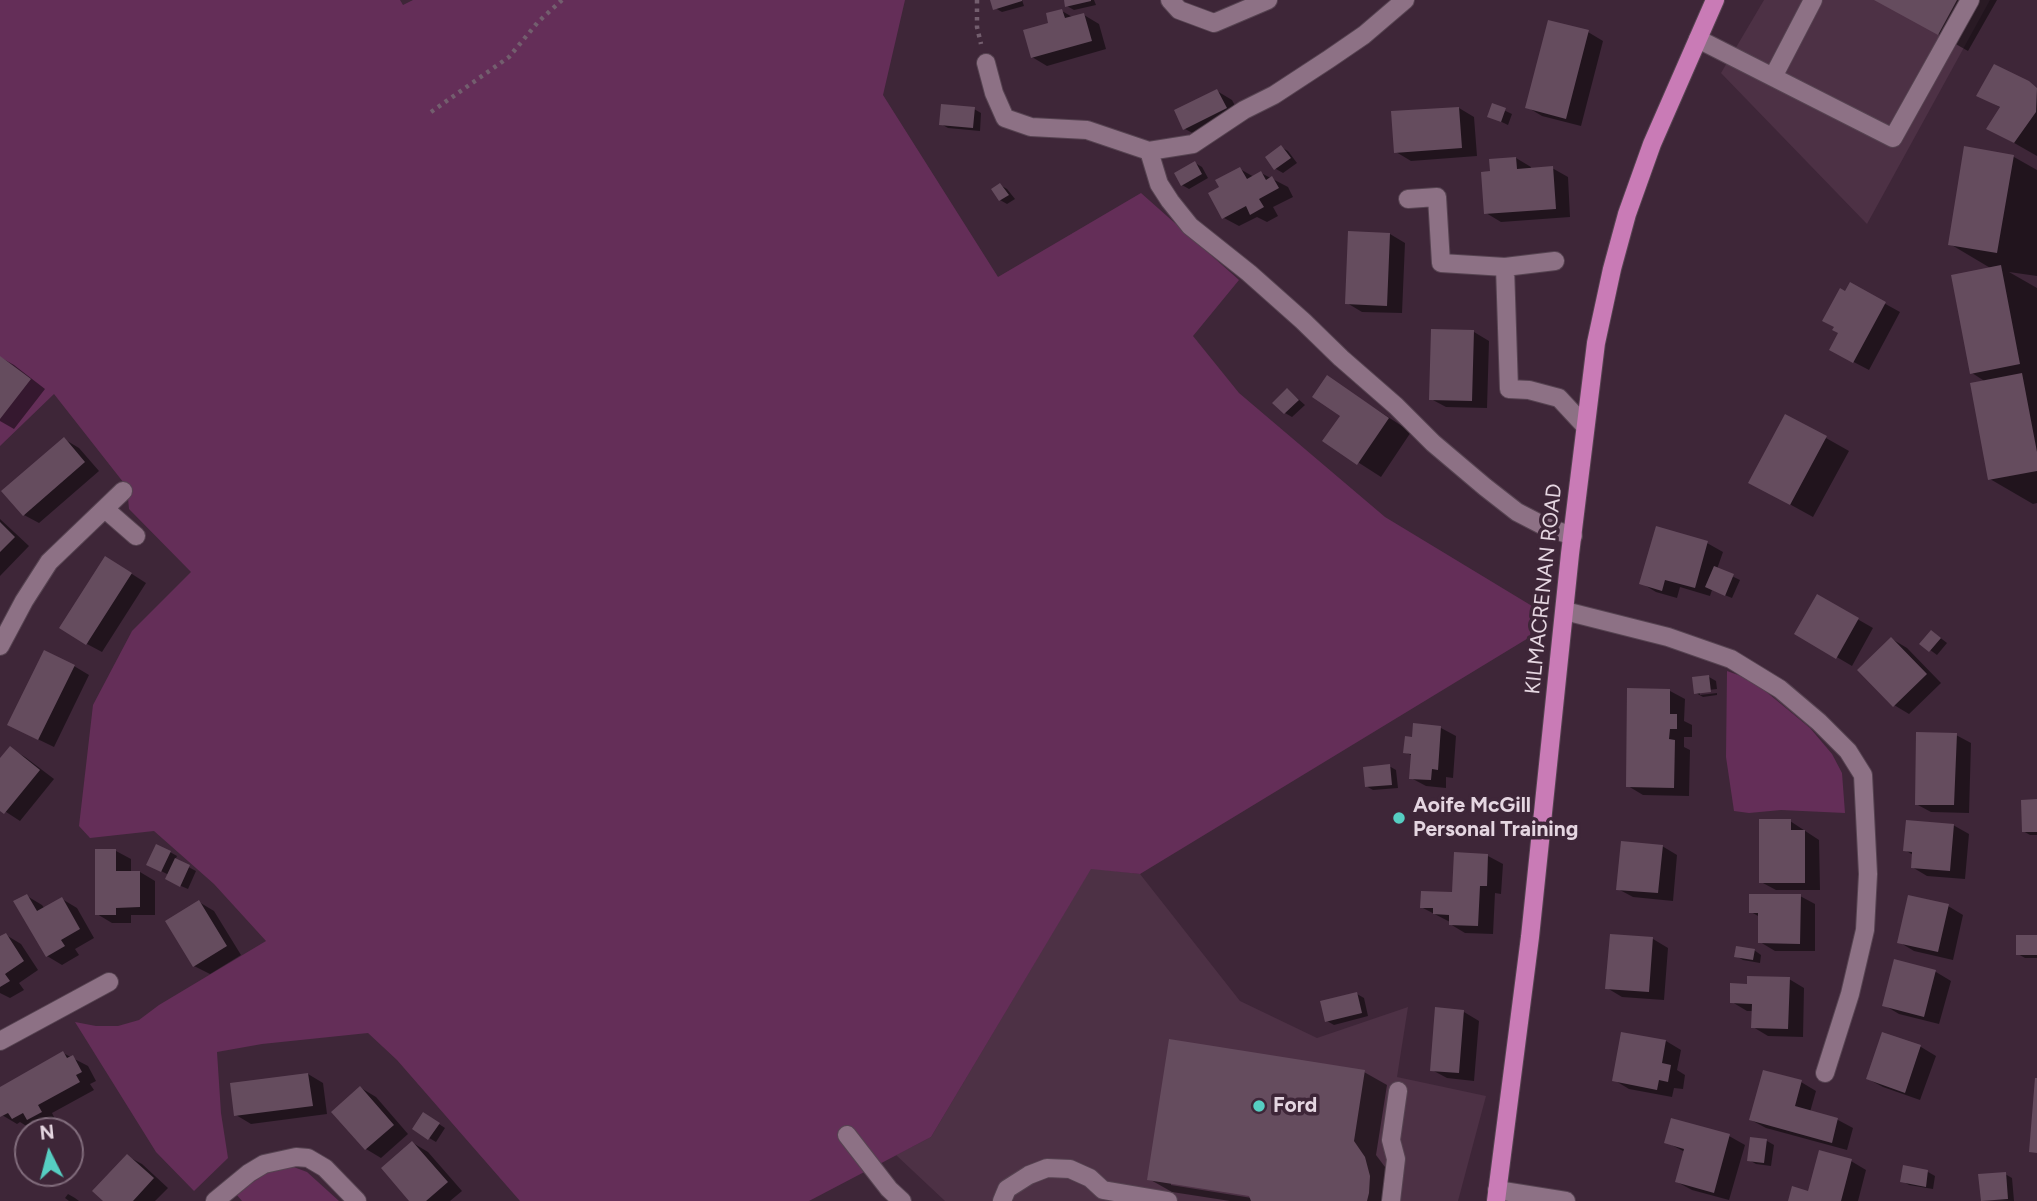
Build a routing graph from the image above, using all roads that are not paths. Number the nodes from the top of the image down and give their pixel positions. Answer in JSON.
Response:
{"nodes":[{"id":1,"x":1170,"y":0,"type":"edge"},
{"id":2,"x":1268,"y":0,"type":"edge"},
{"id":3,"x":1405,"y":0,"type":"edge"},
{"id":4,"x":1813,"y":0,"type":"edge"},
{"id":5,"x":1970,"y":0,"type":"edge"},
{"id":6,"x":1712,"y":1,"type":"edge"},
{"id":7,"x":1698,"y":39,"type":"junction"},
{"id":8,"x":986,"y":63,"type":"road end"},
{"id":9,"x":1773,"y":77,"type":"junction"},
{"id":10,"x":1149,"y":151,"type":"junction"},
{"id":11,"x":1408,"y":198,"type":"dead end"},
{"id":12,"x":1555,"y":261,"type":"dead end"},
{"id":13,"x":1505,"y":267,"type":"junction"},
{"id":14,"x":1585,"y":426,"type":"junction"},
{"id":15,"x":123,"y":491,"type":"dead end"},
{"id":16,"x":105,"y":509,"type":"junction"},
{"id":17,"x":1573,"y":536,"type":"junction"},
{"id":18,"x":136,"y":537,"type":"dead end"},
{"id":19,"x":1565,"y":611,"type":"junction"},
{"id":20,"x":0,"y":646,"type":"edge"},
{"id":21,"x":109,"y":982,"type":"dead end"},
{"id":22,"x":0,"y":1041,"type":"edge"},
{"id":23,"x":1825,"y":1073,"type":"dead end"},
{"id":24,"x":1398,"y":1091,"type":"dead end"},
{"id":25,"x":847,"y":1135,"type":"dead end"},
{"id":26,"x":1496,"y":1195,"type":"edge"},
{"id":27,"x":215,"y":1201,"type":"edge"},
{"id":28,"x":356,"y":1201,"type":"edge"},
{"id":29,"x":902,"y":1201,"type":"edge"},
{"id":30,"x":1002,"y":1201,"type":"edge"},
{"id":31,"x":1168,"y":1201,"type":"edge"},
{"id":32,"x":1391,"y":1201,"type":"edge"},
{"id":33,"x":1566,"y":1201,"type":"edge"}],
"edges":[{"from":1,"to":2,"type":"street"},
{"from":3,"to":10,"type":"street"},
{"from":4,"to":9,"type":"street"},
{"from":5,"to":9,"type":"street"},
{"from":6,"to":7,"type":"main road","name":"KILMACRENAN ROAD"},
{"from":7,"to":9,"type":"street"},
{"from":7,"to":14,"type":"main road","name":"KILMACRENAN ROAD"},
{"from":8,"to":10,"type":"street"},
{"from":10,"to":17,"type":"street"},
{"from":11,"to":13,"type":"street"},
{"from":12,"to":13,"type":"street"},
{"from":13,"to":14,"type":"street"},
{"from":14,"to":17,"type":"main road","name":"KILMACRENAN ROAD"},
{"from":15,"to":16,"type":"street"},
{"from":16,"to":18,"type":"street"},
{"from":16,"to":20,"type":"street"},
{"from":17,"to":19,"type":"main road","name":"KILMACRENAN ROAD"},
{"from":19,"to":23,"type":"street"},
{"from":19,"to":26,"type":"main road","name":"KILMACRENAN ROAD"},
{"from":21,"to":22,"type":"street"},
{"from":24,"to":32,"type":"street"},
{"from":25,"to":29,"type":"street"},
{"from":26,"to":33,"type":"street"},
{"from":27,"to":28,"type":"street"},
{"from":30,"to":31,"type":"street"}]}
